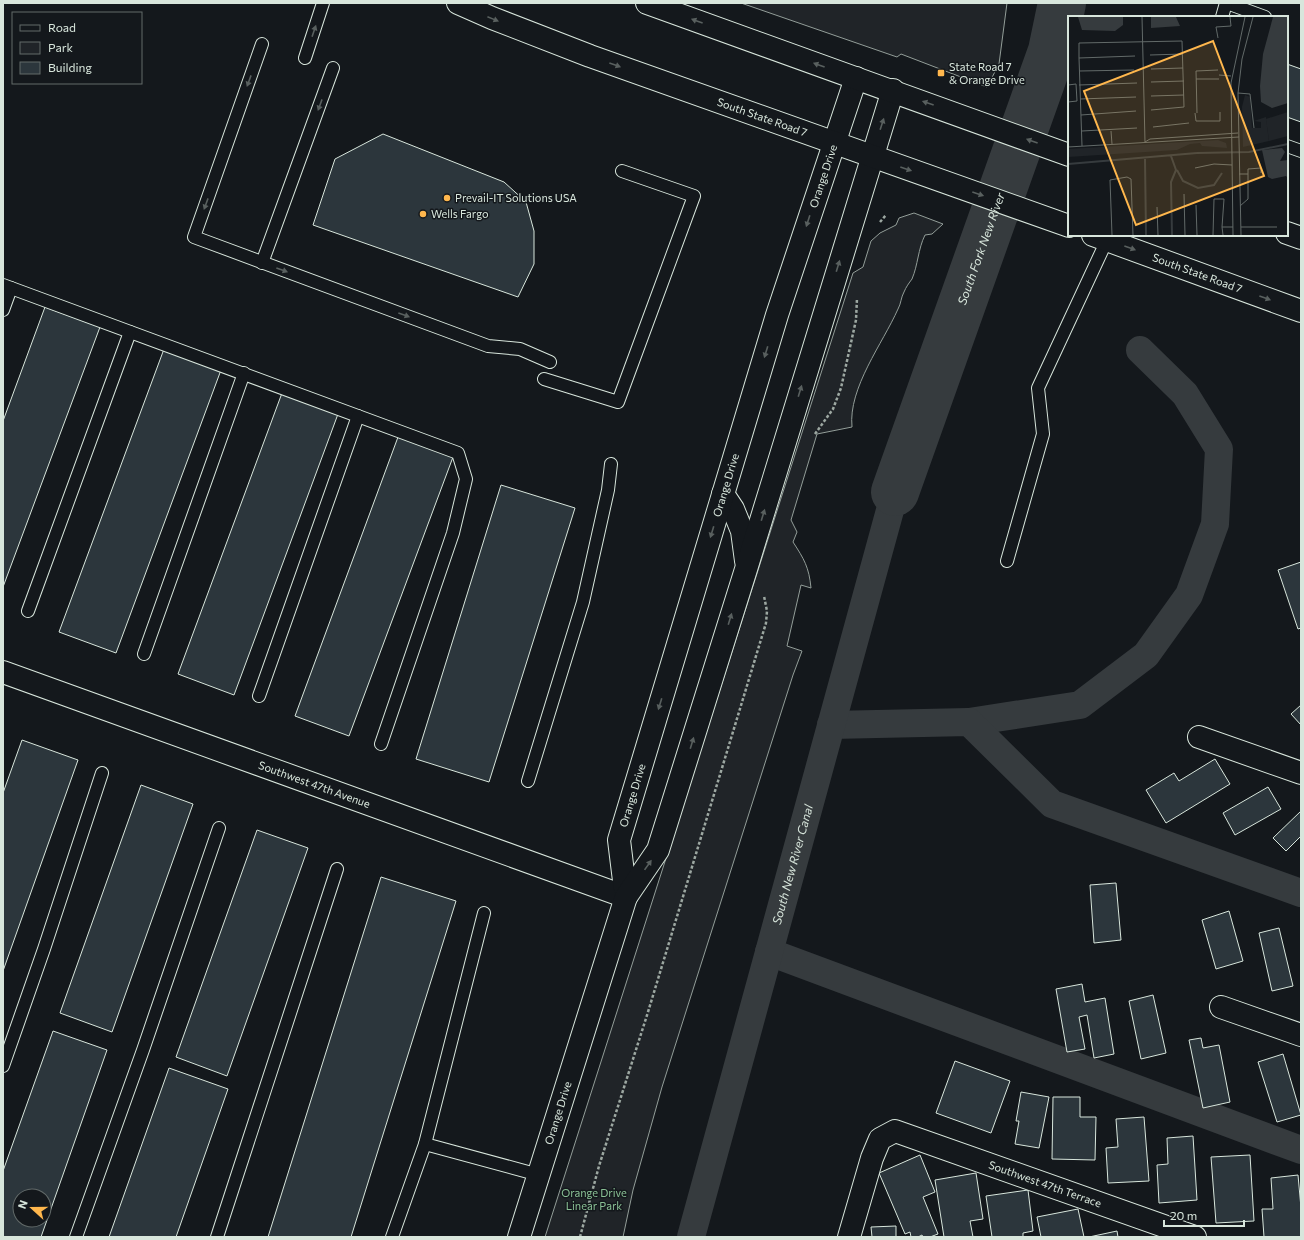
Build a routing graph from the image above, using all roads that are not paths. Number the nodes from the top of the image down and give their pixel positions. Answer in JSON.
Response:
{"nodes":[{"id":1,"x":323,"y":3,"type":"edge"},
{"id":2,"x":458,"y":3,"type":"edge"},
{"id":3,"x":647,"y":3,"type":"edge"},
{"id":4,"x":1226,"y":3,"type":"edge"},
{"id":5,"x":1222,"y":16,"type":"edge"},
{"id":6,"x":1265,"y":16,"type":"edge"},
{"id":7,"x":262,"y":44,"type":"dead end"},
{"id":8,"x":305,"y":58,"type":"dead end"},
{"id":9,"x":334,"y":68,"type":"dead end"},
{"id":10,"x":856,"y":78,"type":"junction"},
{"id":11,"x":893,"y":90,"type":"junction"},
{"id":12,"x":834,"y":144,"type":"junction"},
{"id":13,"x":1288,"y":146,"type":"edge"},
{"id":14,"x":1301,"y":150,"type":"edge"},
{"id":15,"x":1068,"y":155,"type":"edge"},
{"id":16,"x":872,"y":157,"type":"junction"},
{"id":17,"x":622,"y":171,"type":"dead end"},
{"id":18,"x":1066,"y":225,"type":"edge"},
{"id":19,"x":1288,"y":233,"type":"edge"},
{"id":20,"x":1100,"y":238,"type":"edge"},
{"id":21,"x":1301,"y":238,"type":"edge"},
{"id":22,"x":262,"y":263,"type":"junction"},
{"id":23,"x":7,"y":286,"type":"edge"},
{"id":24,"x":3,"y":310,"type":"edge"},
{"id":25,"x":1301,"y":311,"type":"edge"},
{"id":26,"x":130,"y":332,"type":"junction"},
{"id":27,"x":550,"y":362,"type":"dead end"},
{"id":28,"x":244,"y":373,"type":"junction"},
{"id":29,"x":544,"y":378,"type":"dead end"},
{"id":30,"x":358,"y":416,"type":"junction"},
{"id":31,"x":611,"y":464,"type":"dead end"},
{"id":32,"x":723,"y":494,"type":"junction"},
{"id":33,"x":1007,"y":560,"type":"dead end"},
{"id":34,"x":747,"y":566,"type":"junction"},
{"id":35,"x":28,"y":611,"type":"dead end"},
{"id":36,"x":144,"y":654,"type":"dead end"},
{"id":37,"x":3,"y":672,"type":"edge"},
{"id":38,"x":260,"y":696,"type":"dead end"},
{"id":39,"x":1199,"y":737,"type":"dead end"},
{"id":40,"x":381,"y":744,"type":"dead end"},
{"id":41,"x":102,"y":773,"type":"dead end"},
{"id":42,"x":1301,"y":773,"type":"edge"},
{"id":43,"x":528,"y":781,"type":"dead end"},
{"id":44,"x":219,"y":828,"type":"dead end"},
{"id":45,"x":337,"y":869,"type":"dead end"},
{"id":46,"x":626,"y":897,"type":"junction"},
{"id":47,"x":484,"y":914,"type":"dead end"},
{"id":48,"x":1221,"y":1007,"type":"dead end"},
{"id":49,"x":1301,"y":1035,"type":"edge"},
{"id":50,"x":3,"y":1066,"type":"edge"},
{"id":51,"x":425,"y":1144,"type":"junction"},
{"id":52,"x":539,"y":1175,"type":"junction"},
{"id":53,"x":76,"y":1237,"type":"edge"},
{"id":54,"x":217,"y":1237,"type":"edge"},
{"id":55,"x":392,"y":1237,"type":"edge"},
{"id":56,"x":519,"y":1237,"type":"edge"},
{"id":57,"x":849,"y":1237,"type":"edge"},
{"id":58,"x":1194,"y":1237,"type":"edge"}],
"edges":[{"from":8,"to":1,"type":"lane","one_way":true},
{"from":2,"to":12,"type":"street","name":"South State Road 7","one_way":true},
{"from":10,"to":3,"type":"street","one_way":true},
{"from":4,"to":5,"type":"lane"},
{"from":4,"to":6,"type":"lane"},
{"from":7,"to":22,"type":"lane","one_way":true},
{"from":9,"to":22,"type":"lane","one_way":true},
{"from":10,"to":11,"type":"street"},
{"from":10,"to":12,"type":"street","name":"Orange Drive"},
{"from":15,"to":11,"type":"street","one_way":true},
{"from":16,"to":11,"type":"street","name":"Orange Drive","one_way":true},
{"from":12,"to":16,"type":"street","name":"South State Road 7"},
{"from":12,"to":32,"type":"street","name":"Orange Drive","one_way":true},
{"from":13,"to":14,"type":"lane"},
{"from":16,"to":18,"type":"street","name":"South State Road 7","one_way":true},
{"from":34,"to":16,"type":"street","name":"Orange Drive","one_way":true},
{"from":17,"to":29,"type":"lane"},
{"from":19,"to":21,"type":"street"},
{"from":20,"to":25,"type":"street","name":"South State Road 7","one_way":true},
{"from":20,"to":33,"type":"lane"},
{"from":22,"to":27,"type":"lane","one_way":true},
{"from":23,"to":24,"type":"lane"},
{"from":23,"to":26,"type":"lane"},
{"from":26,"to":28,"type":"lane"},
{"from":26,"to":35,"type":"lane"},
{"from":28,"to":30,"type":"lane"},
{"from":28,"to":36,"type":"lane"},
{"from":30,"to":38,"type":"lane"},
{"from":30,"to":40,"type":"lane"},
{"from":31,"to":43,"type":"lane"},
{"from":32,"to":34,"type":"street"},
{"from":32,"to":46,"type":"street","name":"Orange Drive","one_way":true},
{"from":46,"to":34,"type":"street","name":"Orange Drive","one_way":true},
{"from":37,"to":46,"type":"street","name":"Southwest 47th Avenue"},
{"from":39,"to":42,"type":"street"},
{"from":41,"to":50,"type":"lane"},
{"from":44,"to":53,"type":"lane"},
{"from":45,"to":54,"type":"lane"},
{"from":46,"to":52,"type":"street","name":"Orange Drive"},
{"from":47,"to":51,"type":"lane"},
{"from":48,"to":49,"type":"street"},
{"from":51,"to":52,"type":"lane"},
{"from":51,"to":55,"type":"lane"},
{"from":52,"to":56,"type":"street","name":"Orange Drive"},
{"from":57,"to":58,"type":"street","name":"Southwest 47th Terrace"}]}
